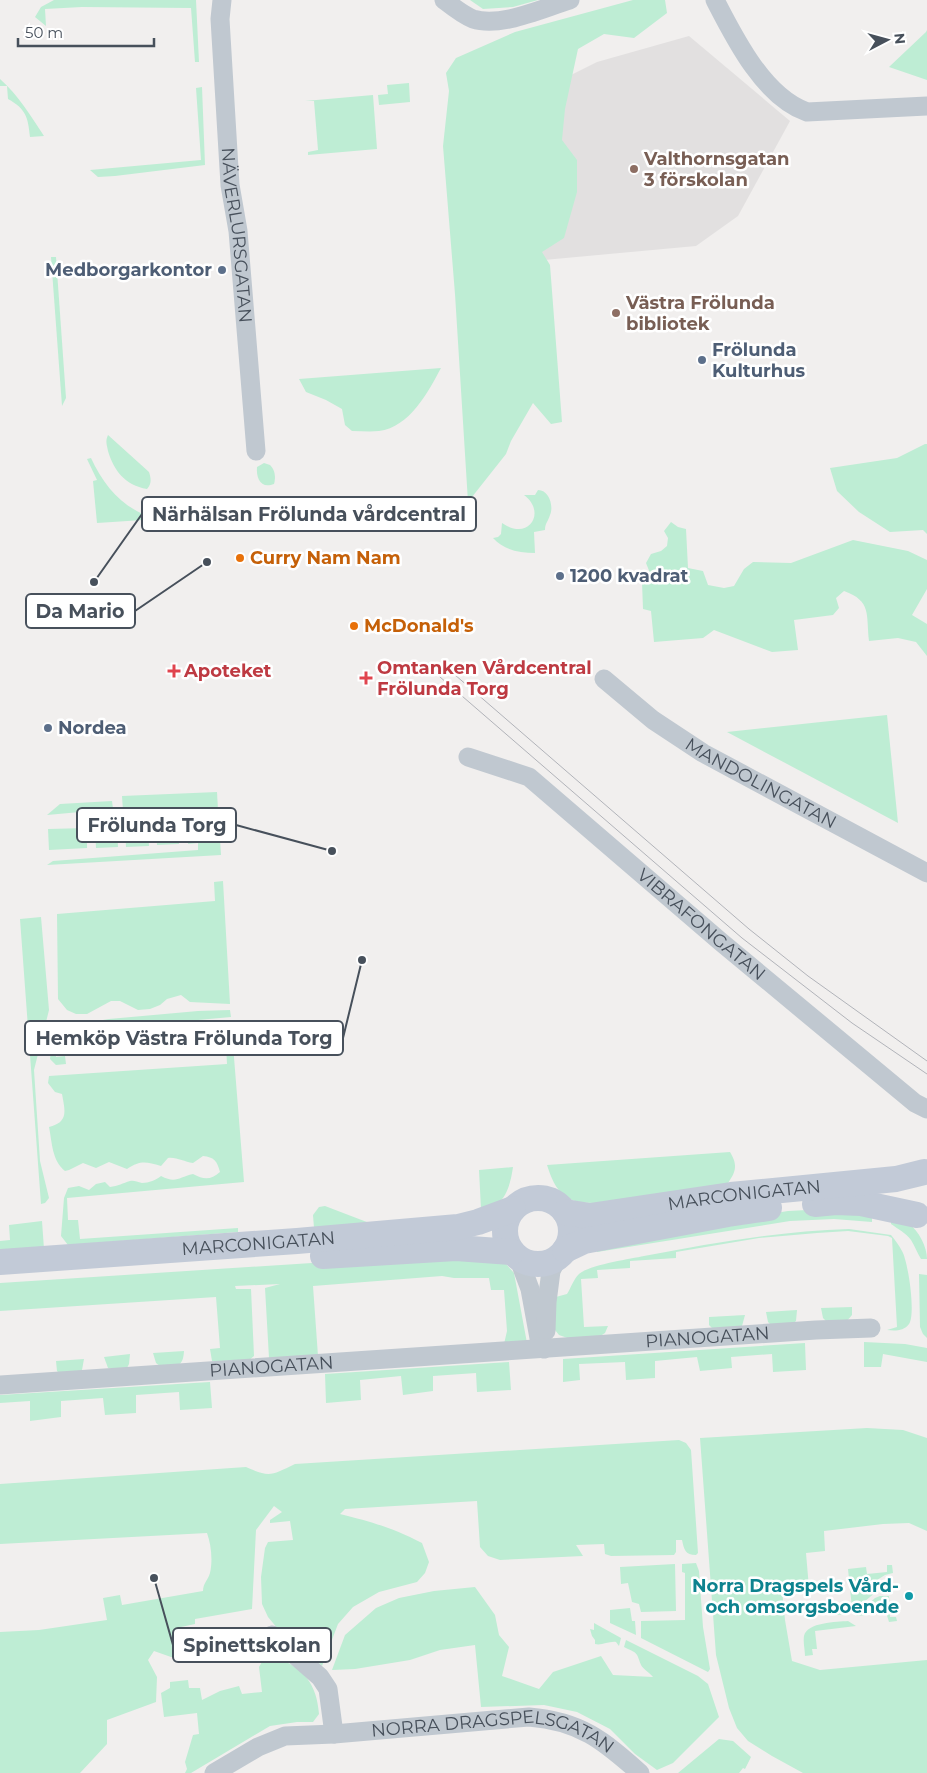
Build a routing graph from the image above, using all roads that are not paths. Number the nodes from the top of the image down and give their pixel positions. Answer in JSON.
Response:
{"nodes":[{"id":1,"x":215,"y":0,"type":"edge"},
{"id":2,"x":222,"y":0,"type":"edge"},
{"id":3,"x":444,"y":0,"type":"edge"},
{"id":4,"x":570,"y":0,"type":"edge"},
{"id":5,"x":716,"y":0,"type":"edge"},
{"id":6,"x":220,"y":19,"type":"junction"},
{"id":7,"x":927,"y":106,"type":"edge"},
{"id":8,"x":256,"y":451,"type":"dead end"},
{"id":9,"x":604,"y":678,"type":"dead end"},
{"id":10,"x":468,"y":757,"type":"dead end"},
{"id":11,"x":927,"y":873,"type":"edge"},
{"id":12,"x":927,"y":1109,"type":"edge"},
{"id":13,"x":926,"y":1171,"type":"edge"},
{"id":14,"x":513,"y":1209,"type":"junction"},
{"id":15,"x":565,"y":1212,"type":"junction"},
{"id":16,"x":922,"y":1221,"type":"edge"},
{"id":17,"x":562,"y":1253,"type":"junction"},
{"id":18,"x":515,"y":1255,"type":"junction"},
{"id":19,"x":0,"y":1262,"type":"edge"},
{"id":20,"x":0,"y":1276,"type":"edge"},
{"id":21,"x":871,"y":1328,"type":"dead end"},
{"id":22,"x":544,"y":1349,"type":"junction"},
{"id":23,"x":0,"y":1385,"type":"edge"},
{"id":24,"x":272,"y":1635,"type":"dead end"},
{"id":25,"x":334,"y":1734,"type":"junction"},
{"id":26,"x":214,"y":1773,"type":"edge"},
{"id":27,"x":640,"y":1773,"type":"edge"}],
"edges":[{"from":1,"to":6,"type":"street","name":"NÄVERLURSGATAN"},
{"from":2,"to":6,"type":"street","name":"NÄVERLURSGATAN"},
{"from":3,"to":4,"type":"street"},
{"from":5,"to":7,"type":"street"},
{"from":6,"to":8,"type":"street","name":"NÄVERLURSGATAN"},
{"from":9,"to":11,"type":"street","name":"MANDOLINGATAN"},
{"from":10,"to":12,"type":"street","name":"VIBRAFONGATAN"},
{"from":13,"to":15,"type":"street","name":"MARCONIGATAN"},
{"from":13,"to":16,"type":"street"},
{"from":14,"to":15,"type":"street"},
{"from":14,"to":18,"type":"street"},
{"from":14,"to":19,"type":"street","name":"MARCONIGATAN"},
{"from":15,"to":17,"type":"street"},
{"from":16,"to":17,"type":"street","name":"MARCONIGATAN"},
{"from":17,"to":18,"type":"street"},
{"from":17,"to":22,"type":"street"},
{"from":18,"to":20,"type":"street","name":"MARCONIGATAN"},
{"from":18,"to":22,"type":"street"},
{"from":21,"to":22,"type":"street","name":"PIANOGATAN"},
{"from":22,"to":23,"type":"street","name":"PIANOGATAN"},
{"from":24,"to":25,"type":"street"},
{"from":25,"to":26,"type":"street","name":"NORRA DRAGSPELSGATAN"},
{"from":25,"to":27,"type":"street","name":"NORRA DRAGSPELSGATAN"}]}
